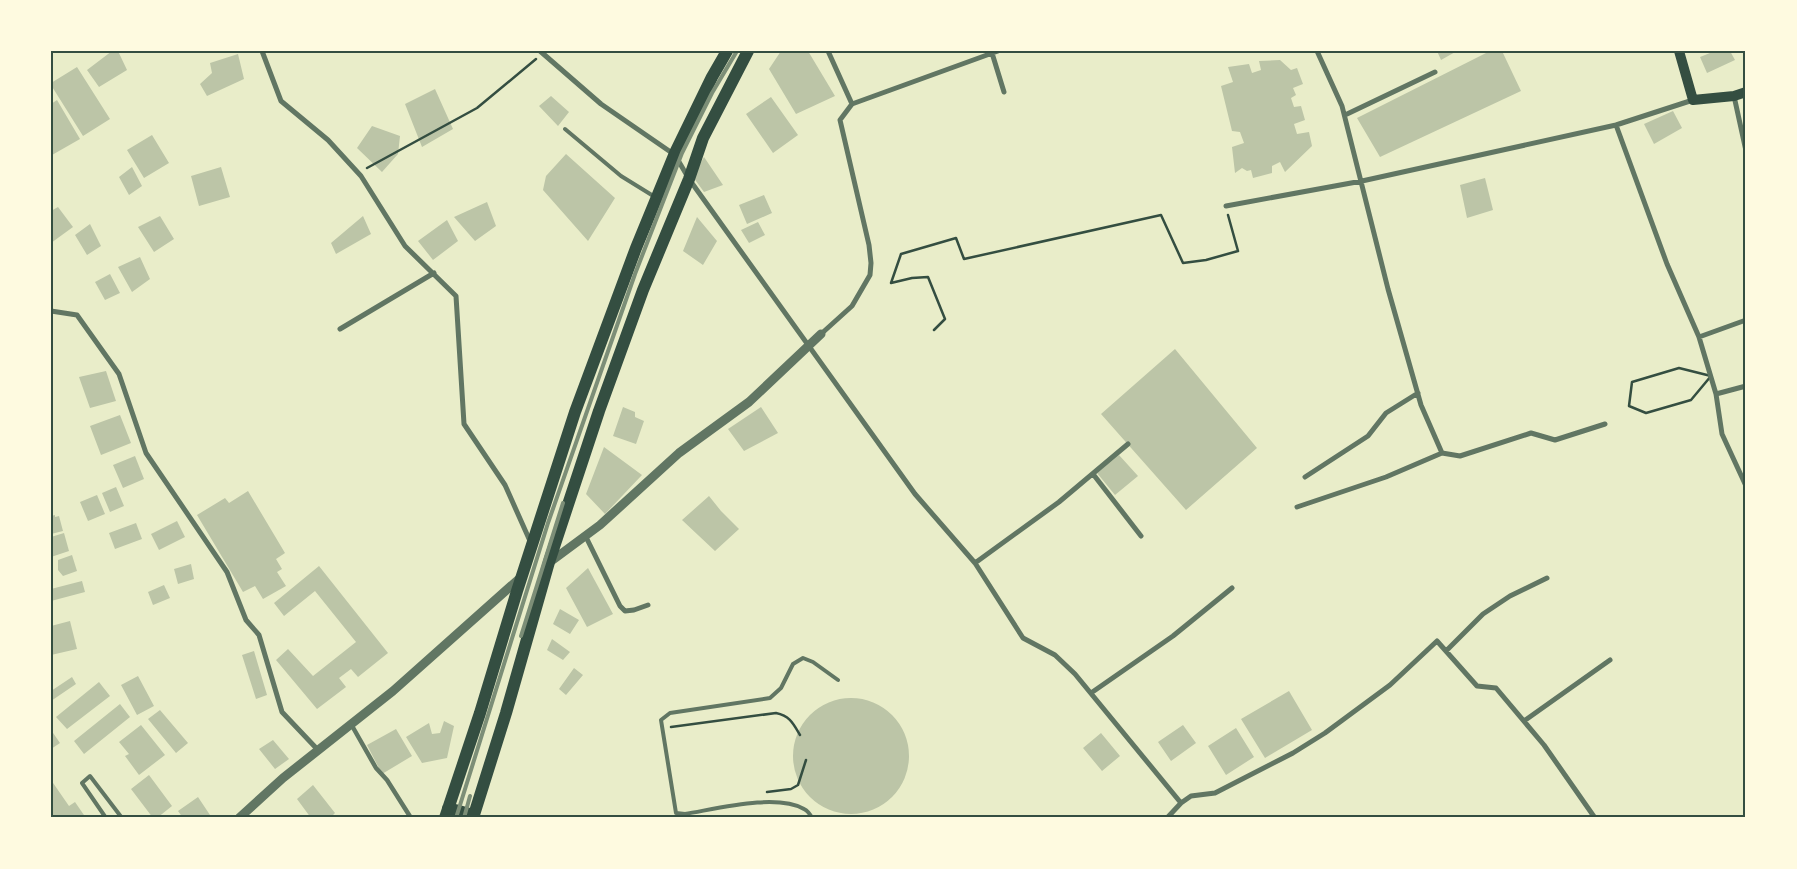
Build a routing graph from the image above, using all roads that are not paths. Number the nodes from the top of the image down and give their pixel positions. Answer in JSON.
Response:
{"nodes":[{"id":1,"x":262,"y":51,"type":"edge"},
{"id":2,"x":727,"y":51,"type":"edge"},
{"id":3,"x":748,"y":51,"type":"edge"},
{"id":4,"x":828,"y":51,"type":"edge"},
{"id":5,"x":998,"y":51,"type":"edge"},
{"id":6,"x":1317,"y":51,"type":"edge"},
{"id":7,"x":1679,"y":51,"type":"edge"},
{"id":8,"x":541,"y":52,"type":"edge"},
{"id":9,"x":992,"y":53,"type":"junction"},
{"id":10,"x":1435,"y":72,"type":"dead end"},
{"id":11,"x":1004,"y":92,"type":"dead end"},
{"id":12,"x":1746,"y":92,"type":"edge"},
{"id":13,"x":1734,"y":96,"type":"junction"},
{"id":14,"x":1694,"y":100,"type":"junction"},
{"id":15,"x":852,"y":104,"type":"junction"},
{"id":16,"x":1345,"y":115,"type":"junction"},
{"id":17,"x":1616,"y":126,"type":"junction"},
{"id":18,"x":566,"y":128,"type":"dead end"},
{"id":19,"x":1746,"y":151,"type":"edge"},
{"id":20,"x":675,"y":155,"type":"junction"},
{"id":21,"x":689,"y":179,"type":"junction"},
{"id":22,"x":1362,"y":181,"type":"junction"},
{"id":23,"x":657,"y":198,"type":"junction"},
{"id":24,"x":1226,"y":206,"type":"road end"},
{"id":25,"x":434,"y":273,"type":"junction"},
{"id":26,"x":51,"y":312,"type":"edge"},
{"id":27,"x":1746,"y":320,"type":"edge"},
{"id":28,"x":340,"y":329,"type":"dead end"},
{"id":29,"x":821,"y":334,"type":"joint"},
{"id":30,"x":1699,"y":337,"type":"junction"},
{"id":31,"x":808,"y":346,"type":"junction"},
{"id":32,"x":1746,"y":386,"type":"edge"},
{"id":33,"x":1418,"y":393,"type":"junction"},
{"id":34,"x":1716,"y":394,"type":"junction"},
{"id":35,"x":1605,"y":424,"type":"dead end"},
{"id":36,"x":1128,"y":444,"type":"dead end"},
{"id":37,"x":1442,"y":453,"type":"junction"},
{"id":38,"x":1093,"y":474,"type":"junction"},
{"id":39,"x":1305,"y":477,"type":"dead end"},
{"id":40,"x":1746,"y":486,"type":"edge"},
{"id":41,"x":1296,"y":507,"type":"dead end"},
{"id":42,"x":585,"y":535,"type":"junction"},
{"id":43,"x":1141,"y":536,"type":"dead end"},
{"id":44,"x":533,"y":546,"type":"junction"},
{"id":45,"x":549,"y":562,"type":"junction"},
{"id":46,"x":975,"y":563,"type":"junction"},
{"id":47,"x":522,"y":577,"type":"junction"},
{"id":48,"x":1547,"y":578,"type":"dead end"},
{"id":49,"x":1232,"y":588,"type":"dead end"},
{"id":50,"x":517,"y":591,"type":"junction"},
{"id":51,"x":540,"y":594,"type":"junction"},
{"id":52,"x":648,"y":604,"type":"dead end"},
{"id":53,"x":1446,"y":651,"type":"junction"},
{"id":54,"x":1610,"y":660,"type":"dead end"},
{"id":55,"x":838,"y":680,"type":"dead end"},
{"id":56,"x":1091,"y":693,"type":"junction"},
{"id":57,"x":1524,"y":721,"type":"junction"},
{"id":58,"x":351,"y":724,"type":"junction"},
{"id":59,"x":318,"y":750,"type":"junction"},
{"id":60,"x":1180,"y":803,"type":"junction"},
{"id":61,"x":446,"y":813,"type":"edge"},
{"id":62,"x":473,"y":816,"type":"edge"},
{"id":63,"x":106,"y":818,"type":"edge"},
{"id":64,"x":122,"y":818,"type":"edge"},
{"id":65,"x":239,"y":818,"type":"edge"},
{"id":66,"x":411,"y":818,"type":"edge"},
{"id":67,"x":812,"y":818,"type":"edge"},
{"id":68,"x":1167,"y":818,"type":"edge"},
{"id":69,"x":1595,"y":818,"type":"edge"}],
"edges":[{"from":1,"to":25,"type":"street"},
{"from":2,"to":20,"type":"main road"},
{"from":3,"to":21,"type":"main road"},
{"from":4,"to":15,"type":"street"},
{"from":5,"to":9,"type":"street"},
{"from":6,"to":16,"type":"street"},
{"from":7,"to":14,"type":"main road"},
{"from":8,"to":20,"type":"street"},
{"from":9,"to":11,"type":"street"},
{"from":9,"to":15,"type":"street"},
{"from":10,"to":16,"type":"street"},
{"from":12,"to":13,"type":"main road"},
{"from":13,"to":14,"type":"main road"},
{"from":13,"to":19,"type":"street"},
{"from":14,"to":17,"type":"street"},
{"from":15,"to":29,"type":"street"},
{"from":16,"to":22,"type":"street"},
{"from":17,"to":22,"type":"street"},
{"from":17,"to":30,"type":"street"},
{"from":18,"to":23,"type":"lane"},
{"from":20,"to":21,"type":"street"},
{"from":20,"to":23,"type":"main road"},
{"from":21,"to":31,"type":"street"},
{"from":21,"to":45,"type":"main road"},
{"from":22,"to":24,"type":"street"},
{"from":22,"to":33,"type":"street"},
{"from":23,"to":44,"type":"main road"},
{"from":25,"to":28,"type":"street"},
{"from":25,"to":44,"type":"street"},
{"from":26,"to":59,"type":"street"},
{"from":27,"to":30,"type":"street"},
{"from":29,"to":31,"type":"street"},
{"from":30,"to":34,"type":"street"},
{"from":31,"to":42,"type":"street"},
{"from":31,"to":46,"type":"street"},
{"from":32,"to":34,"type":"street"},
{"from":33,"to":37,"type":"street"},
{"from":33,"to":39,"type":"street"},
{"from":34,"to":40,"type":"street"},
{"from":35,"to":37,"type":"street"},
{"from":36,"to":38,"type":"street"},
{"from":37,"to":41,"type":"street"},
{"from":38,"to":43,"type":"street"},
{"from":38,"to":46,"type":"street"},
{"from":42,"to":45,"type":"street"},
{"from":42,"to":52,"type":"street"},
{"from":44,"to":47,"type":"main road"},
{"from":45,"to":51,"type":"main road"},
{"from":46,"to":56,"type":"street"},
{"from":47,"to":50,"type":"main road"},
{"from":47,"to":58,"type":"street"},
{"from":48,"to":53,"type":"street"},
{"from":49,"to":56,"type":"street"},
{"from":50,"to":51,"type":"main road"},
{"from":50,"to":61,"type":"main road"},
{"from":51,"to":62,"type":"main road"},
{"from":53,"to":57,"type":"street"},
{"from":53,"to":60,"type":"street"},
{"from":54,"to":57,"type":"street"},
{"from":55,"to":67,"type":"lane"},
{"from":56,"to":60,"type":"street"},
{"from":57,"to":69,"type":"street"},
{"from":58,"to":59,"type":"street"},
{"from":58,"to":66,"type":"street"},
{"from":59,"to":65,"type":"street"},
{"from":60,"to":68,"type":"street"},
{"from":61,"to":62,"type":"main road"},
{"from":63,"to":64,"type":"lane"}]}
